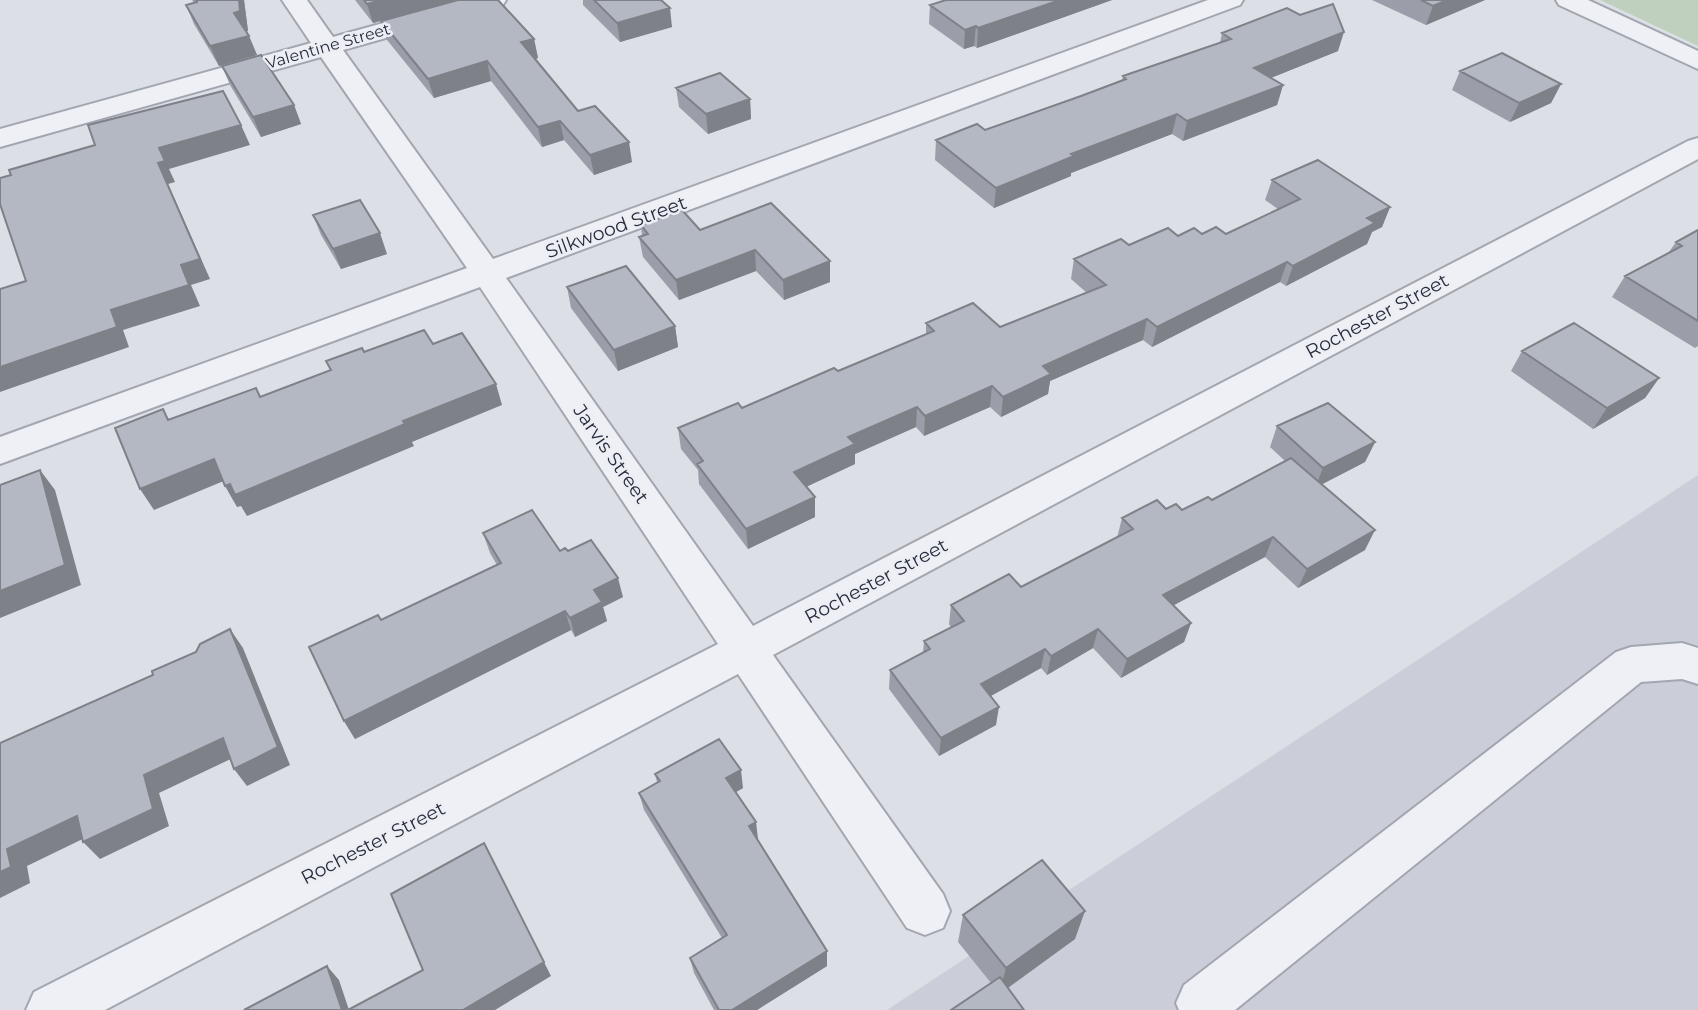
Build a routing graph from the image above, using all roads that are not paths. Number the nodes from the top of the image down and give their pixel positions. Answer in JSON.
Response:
{"nodes":[{"id":1,"x":294,"y":0,"type":"edge"},
{"id":2,"x":494,"y":0,"type":"edge"},
{"id":3,"x":1231,"y":0,"type":"edge"},
{"id":4,"x":1569,"y":0,"type":"edge"},
{"id":5,"x":326,"y":47,"type":"junction"},
{"id":6,"x":1698,"y":61,"type":"edge"},
{"id":7,"x":0,"y":138,"type":"edge"},
{"id":8,"x":1698,"y":147,"type":"edge"},
{"id":9,"x":487,"y":274,"type":"junction"},
{"id":10,"x":0,"y":451,"type":"edge"},
{"id":11,"x":746,"y":650,"type":"junction"},
{"id":12,"x":1698,"y":666,"type":"edge"},
{"id":13,"x":925,"y":911,"type":"dead end"},
{"id":14,"x":52,"y":1010,"type":"edge"},
{"id":15,"x":1207,"y":1010,"type":"edge"}],
"edges":[{"from":1,"to":5,"type":"street","name":"Jarvis Street"},
{"from":2,"to":5,"type":"street","name":"Valentine Street"},
{"from":3,"to":9,"type":"street","name":"Silkwood Street"},
{"from":4,"to":6,"type":"street"},
{"from":5,"to":7,"type":"street","name":"Valentine Street"},
{"from":5,"to":9,"type":"street","name":"Jarvis Street"},
{"from":8,"to":11,"type":"street","name":"Rochester Street"},
{"from":9,"to":10,"type":"street","name":"Silkwood Street"},
{"from":9,"to":11,"type":"street","name":"Jarvis Street"},
{"from":11,"to":13,"type":"street","name":"Jarvis Street"},
{"from":11,"to":14,"type":"street","name":"Rochester Street"},
{"from":12,"to":15,"type":"street"}]}
